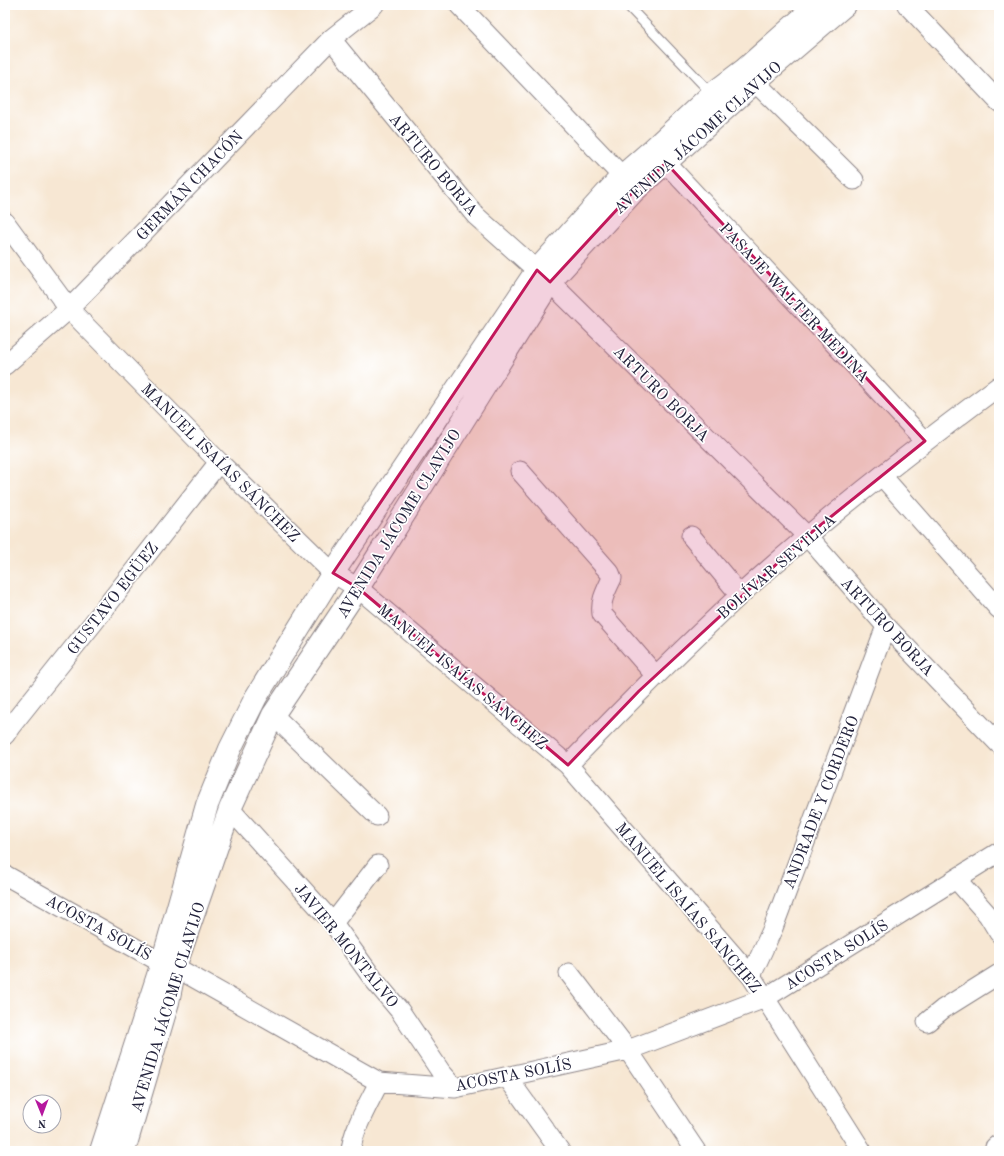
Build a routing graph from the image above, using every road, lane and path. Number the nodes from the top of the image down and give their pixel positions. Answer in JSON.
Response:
{"nodes":[{"id":1,"x":459,"y":5,"type":"edge"},
{"id":2,"x":627,"y":5,"type":"edge"},
{"id":3,"x":817,"y":5,"type":"edge"},
{"id":4,"x":845,"y":5,"type":"edge"},
{"id":5,"x":907,"y":5,"type":"edge"},
{"id":6,"x":363,"y":8,"type":"edge"},
{"id":7,"x":331,"y":39,"type":"junction"},
{"id":8,"x":750,"y":76,"type":"junction"},
{"id":9,"x":712,"y":94,"type":"junction"},
{"id":10,"x":999,"y":102,"type":"edge"},
{"id":11,"x":666,"y":163,"type":"junction"},
{"id":12,"x":622,"y":176,"type":"junction"},
{"id":13,"x":854,"y":180,"type":"dead end"},
{"id":14,"x":5,"y":222,"type":"edge"},
{"id":15,"x":543,"y":276,"type":"junction"},
{"id":16,"x":69,"y":309,"type":"junction"},
{"id":17,"x":5,"y":365,"type":"edge"},
{"id":18,"x":999,"y":386,"type":"edge"},
{"id":19,"x":925,"y":441,"type":"junction"},
{"id":20,"x":219,"y":462,"type":"junction"},
{"id":21,"x":520,"y":471,"type":"dead end"},
{"id":22,"x":882,"y":476,"type":"junction"},
{"id":23,"x":691,"y":536,"type":"dead end"},
{"id":24,"x":807,"y":536,"type":"junction"},
{"id":25,"x":333,"y":573,"type":"junction"},
{"id":26,"x":358,"y":588,"type":"junction"},
{"id":27,"x":740,"y":595,"type":"junction"},
{"id":28,"x":999,"y":609,"type":"edge"},
{"id":29,"x":886,"y":626,"type":"junction"},
{"id":30,"x":656,"y":676,"type":"junction"},
{"id":31,"x":273,"y":715,"type":"junction"},
{"id":32,"x":5,"y":735,"type":"edge"},
{"id":33,"x":999,"y":744,"type":"edge"},
{"id":34,"x":568,"y":765,"type":"junction"},
{"id":35,"x":230,"y":809,"type":"junction"},
{"id":36,"x":377,"y":816,"type":"dead end"},
{"id":37,"x":999,"y":852,"type":"edge"},
{"id":38,"x":378,"y":865,"type":"dead end"},
{"id":39,"x":5,"y":875,"type":"edge"},
{"id":40,"x":956,"y":879,"type":"junction"},
{"id":41,"x":333,"y":923,"type":"junction"},
{"id":42,"x":999,"y":933,"type":"edge"},
{"id":43,"x":169,"y":965,"type":"junction"},
{"id":44,"x":569,"y":972,"type":"dead end"},
{"id":45,"x":999,"y":974,"type":"edge"},
{"id":46,"x":751,"y":976,"type":"junction"},
{"id":47,"x":765,"y":998,"type":"junction"},
{"id":48,"x":927,"y":1022,"type":"dead end"},
{"id":49,"x":628,"y":1050,"type":"junction"},
{"id":50,"x":507,"y":1077,"type":"junction"},
{"id":51,"x":379,"y":1082,"type":"junction"},
{"id":52,"x":455,"y":1088,"type":"junction"},
{"id":53,"x":858,"y":1149,"type":"edge"},
{"id":54,"x":101,"y":1151,"type":"edge"},
{"id":55,"x":124,"y":1151,"type":"edge"},
{"id":56,"x":351,"y":1151,"type":"edge"},
{"id":57,"x":560,"y":1151,"type":"edge"},
{"id":58,"x":696,"y":1151,"type":"edge"}],
"edges":[{"from":1,"to":12,"type":"street"},
{"from":2,"to":9,"type":"lane"},
{"from":3,"to":8,"type":"street","name":"AVENIDA JÁCOME CLAVIJO"},
{"from":4,"to":8,"type":"street","name":"AVENIDA JÁCOME CLAVIJO"},
{"from":5,"to":10,"type":"street"},
{"from":6,"to":7,"type":"street","name":"GERMÁN CHACÓN"},
{"from":7,"to":15,"type":"street","name":"ARTURO BORJA"},
{"from":7,"to":16,"type":"street","name":"GERMÁN CHACÓN"},
{"from":8,"to":9,"type":"street","name":"AVENIDA JÁCOME CLAVIJO"},
{"from":8,"to":11,"type":"street","name":"AVENIDA JÁCOME CLAVIJO"},
{"from":8,"to":13,"type":"street"},
{"from":9,"to":12,"type":"street","name":"AVENIDA JÁCOME CLAVIJO"},
{"from":11,"to":15,"type":"street","name":"AVENIDA JÁCOME CLAVIJO"},
{"from":11,"to":19,"type":"street","name":"PASAJE WALTER MEDINA"},
{"from":12,"to":15,"type":"street","name":"AVENIDA JÁCOME CLAVIJO"},
{"from":14,"to":16,"type":"street","name":"MANUEL ISAÍAS SÁNCHEZ"},
{"from":15,"to":24,"type":"street","name":"ARTURO BORJA"},
{"from":15,"to":25,"type":"street","name":"AVENIDA JÁCOME CLAVIJO"},
{"from":15,"to":26,"type":"street","name":"AVENIDA JÁCOME CLAVIJO"},
{"from":16,"to":17,"type":"street","name":"GERMÁN CHACÓN"},
{"from":16,"to":20,"type":"street","name":"MANUEL ISAÍAS SÁNCHEZ"},
{"from":18,"to":19,"type":"street","name":"BOLÍVAR SEVILLA"},
{"from":19,"to":22,"type":"street","name":"BOLÍVAR SEVILLA"},
{"from":20,"to":25,"type":"street","name":"MANUEL ISAÍAS SÁNCHEZ"},
{"from":20,"to":32,"type":"street","name":"GUSTAVO EGÜEZ"},
{"from":21,"to":30,"type":"street"},
{"from":22,"to":24,"type":"street","name":"BOLÍVAR SEVILLA"},
{"from":22,"to":28,"type":"street"},
{"from":23,"to":27,"type":"street"},
{"from":24,"to":27,"type":"street","name":"BOLÍVAR SEVILLA"},
{"from":24,"to":29,"type":"street","name":"ARTURO BORJA"},
{"from":25,"to":26,"type":"street","name":"MANUEL ISAÍAS SÁNCHEZ"},
{"from":25,"to":43,"type":"street","name":"AVENIDA JÁCOME CLAVIJO"},
{"from":26,"to":31,"type":"street","name":"AVENIDA JÁCOME CLAVIJO"},
{"from":26,"to":34,"type":"street","name":"MANUEL ISAÍAS SÁNCHEZ"},
{"from":27,"to":30,"type":"street","name":"BOLÍVAR SEVILLA"},
{"from":29,"to":33,"type":"street","name":"ARTURO BORJA"},
{"from":29,"to":46,"type":"street","name":"ANDRADE Y CORDERO"},
{"from":30,"to":34,"type":"street","name":"BOLÍVAR SEVILLA"},
{"from":31,"to":35,"type":"street","name":"AVENIDA JÁCOME CLAVIJO"},
{"from":31,"to":36,"type":"street"},
{"from":34,"to":46,"type":"street","name":"MANUEL ISAÍAS SÁNCHEZ"},
{"from":35,"to":41,"type":"street","name":"JAVIER MONTALVO"},
{"from":35,"to":43,"type":"street","name":"AVENIDA JÁCOME CLAVIJO"},
{"from":37,"to":40,"type":"street","name":"ACOSTA SOLÍS"},
{"from":38,"to":41,"type":"street"},
{"from":39,"to":43,"type":"street","name":"ACOSTA SOLÍS"},
{"from":40,"to":42,"type":"street"},
{"from":40,"to":47,"type":"street","name":"ACOSTA SOLÍS"},
{"from":41,"to":52,"type":"street","name":"JAVIER MONTALVO"},
{"from":43,"to":51,"type":"street","name":"ACOSTA SOLÍS"},
{"from":43,"to":54,"type":"street","name":"AVENIDA JÁCOME CLAVIJO"},
{"from":43,"to":55,"type":"street","name":"AVENIDA JÁCOME CLAVIJO"},
{"from":44,"to":49,"type":"street"},
{"from":45,"to":48,"type":"street"},
{"from":46,"to":47,"type":"street","name":"MANUEL ISAÍAS SÁNCHEZ"},
{"from":47,"to":49,"type":"street","name":"ACOSTA SOLÍS"},
{"from":47,"to":53,"type":"street","name":"MANUEL ISAÍAS SÁNCHEZ"},
{"from":49,"to":50,"type":"street","name":"ACOSTA SOLÍS"},
{"from":49,"to":58,"type":"street"},
{"from":50,"to":52,"type":"street","name":"ACOSTA SOLÍS"},
{"from":50,"to":57,"type":"street"},
{"from":51,"to":52,"type":"street","name":"ACOSTA SOLÍS"},
{"from":51,"to":56,"type":"street"}]}
